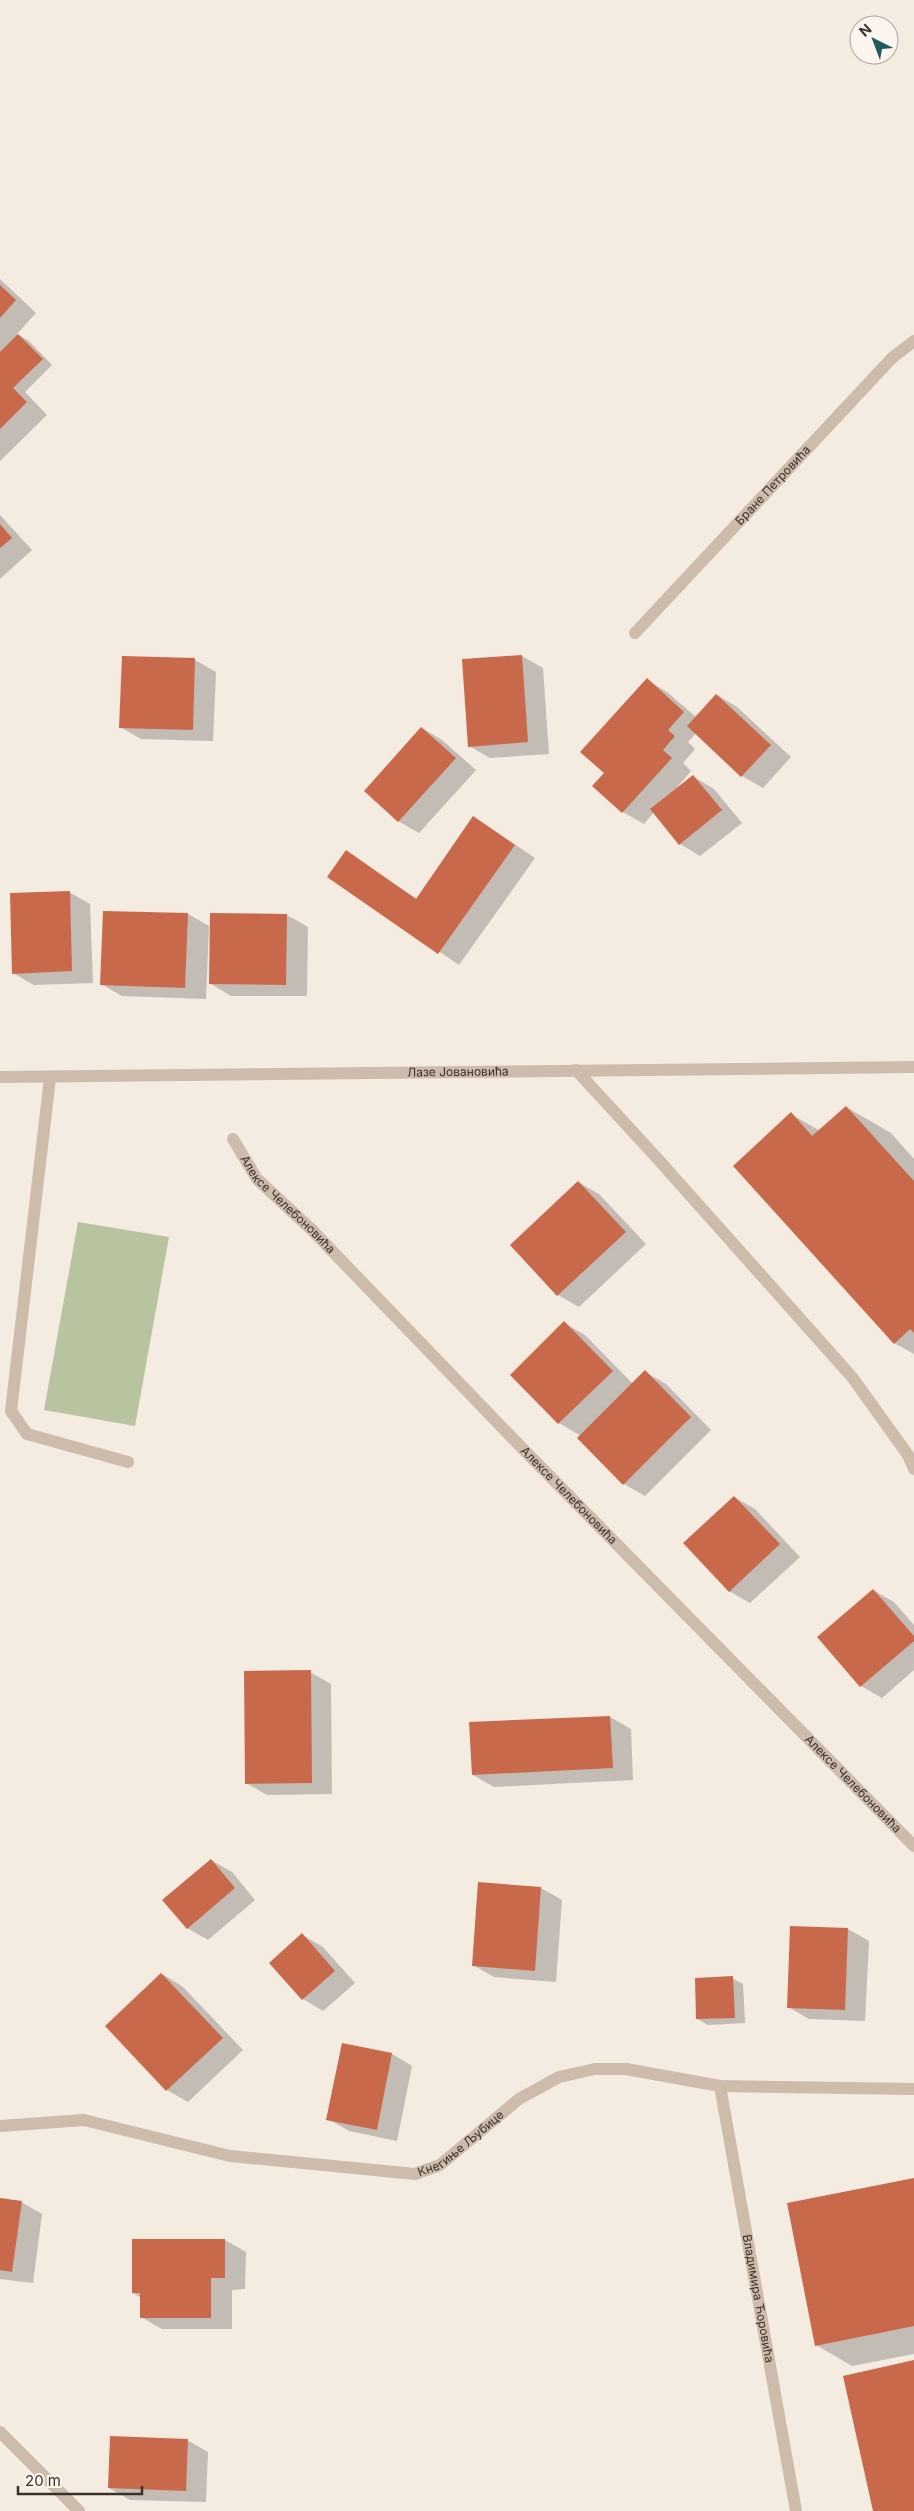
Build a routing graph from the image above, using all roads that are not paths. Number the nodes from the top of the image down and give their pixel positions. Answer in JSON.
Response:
{"nodes":[{"id":1,"x":914,"y":341,"type":"edge"},
{"id":2,"x":635,"y":633,"type":"dead end"},
{"id":3,"x":914,"y":1067,"type":"edge"},
{"id":4,"x":576,"y":1070,"type":"junction"},
{"id":5,"x":0,"y":1077,"type":"edge"},
{"id":6,"x":50,"y":1078,"type":"junction"},
{"id":7,"x":233,"y":1139,"type":"dead end"},
{"id":8,"x":128,"y":1462,"type":"dead end"},
{"id":9,"x":914,"y":1468,"type":"edge"},
{"id":10,"x":914,"y":1846,"type":"edge"},
{"id":11,"x":720,"y":2086,"type":"junction"},
{"id":12,"x":914,"y":2089,"type":"edge"},
{"id":13,"x":0,"y":2126,"type":"edge"},
{"id":14,"x":0,"y":2432,"type":"edge"},
{"id":15,"x":79,"y":2511,"type":"edge"},
{"id":16,"x":796,"y":2511,"type":"edge"}],
"edges":[{"from":1,"to":2,"type":"street","name":"Бране Петровића"},
{"from":3,"to":4,"type":"street","name":"Лазе Јовановића"},
{"from":4,"to":6,"type":"street","name":"Лазе Јовановића"},
{"from":4,"to":9,"type":"street"},
{"from":5,"to":6,"type":"street","name":"Лазе Јовановића"},
{"from":6,"to":8,"type":"street"},
{"from":7,"to":10,"type":"street","name":"Алексе Челебоновића"},
{"from":11,"to":12,"type":"street","name":"Кнегиње Љубице"},
{"from":11,"to":13,"type":"street","name":"Кнегиње Љубице"},
{"from":11,"to":16,"type":"street","name":"Владимира Ћоровића"},
{"from":14,"to":15,"type":"street"}]}
